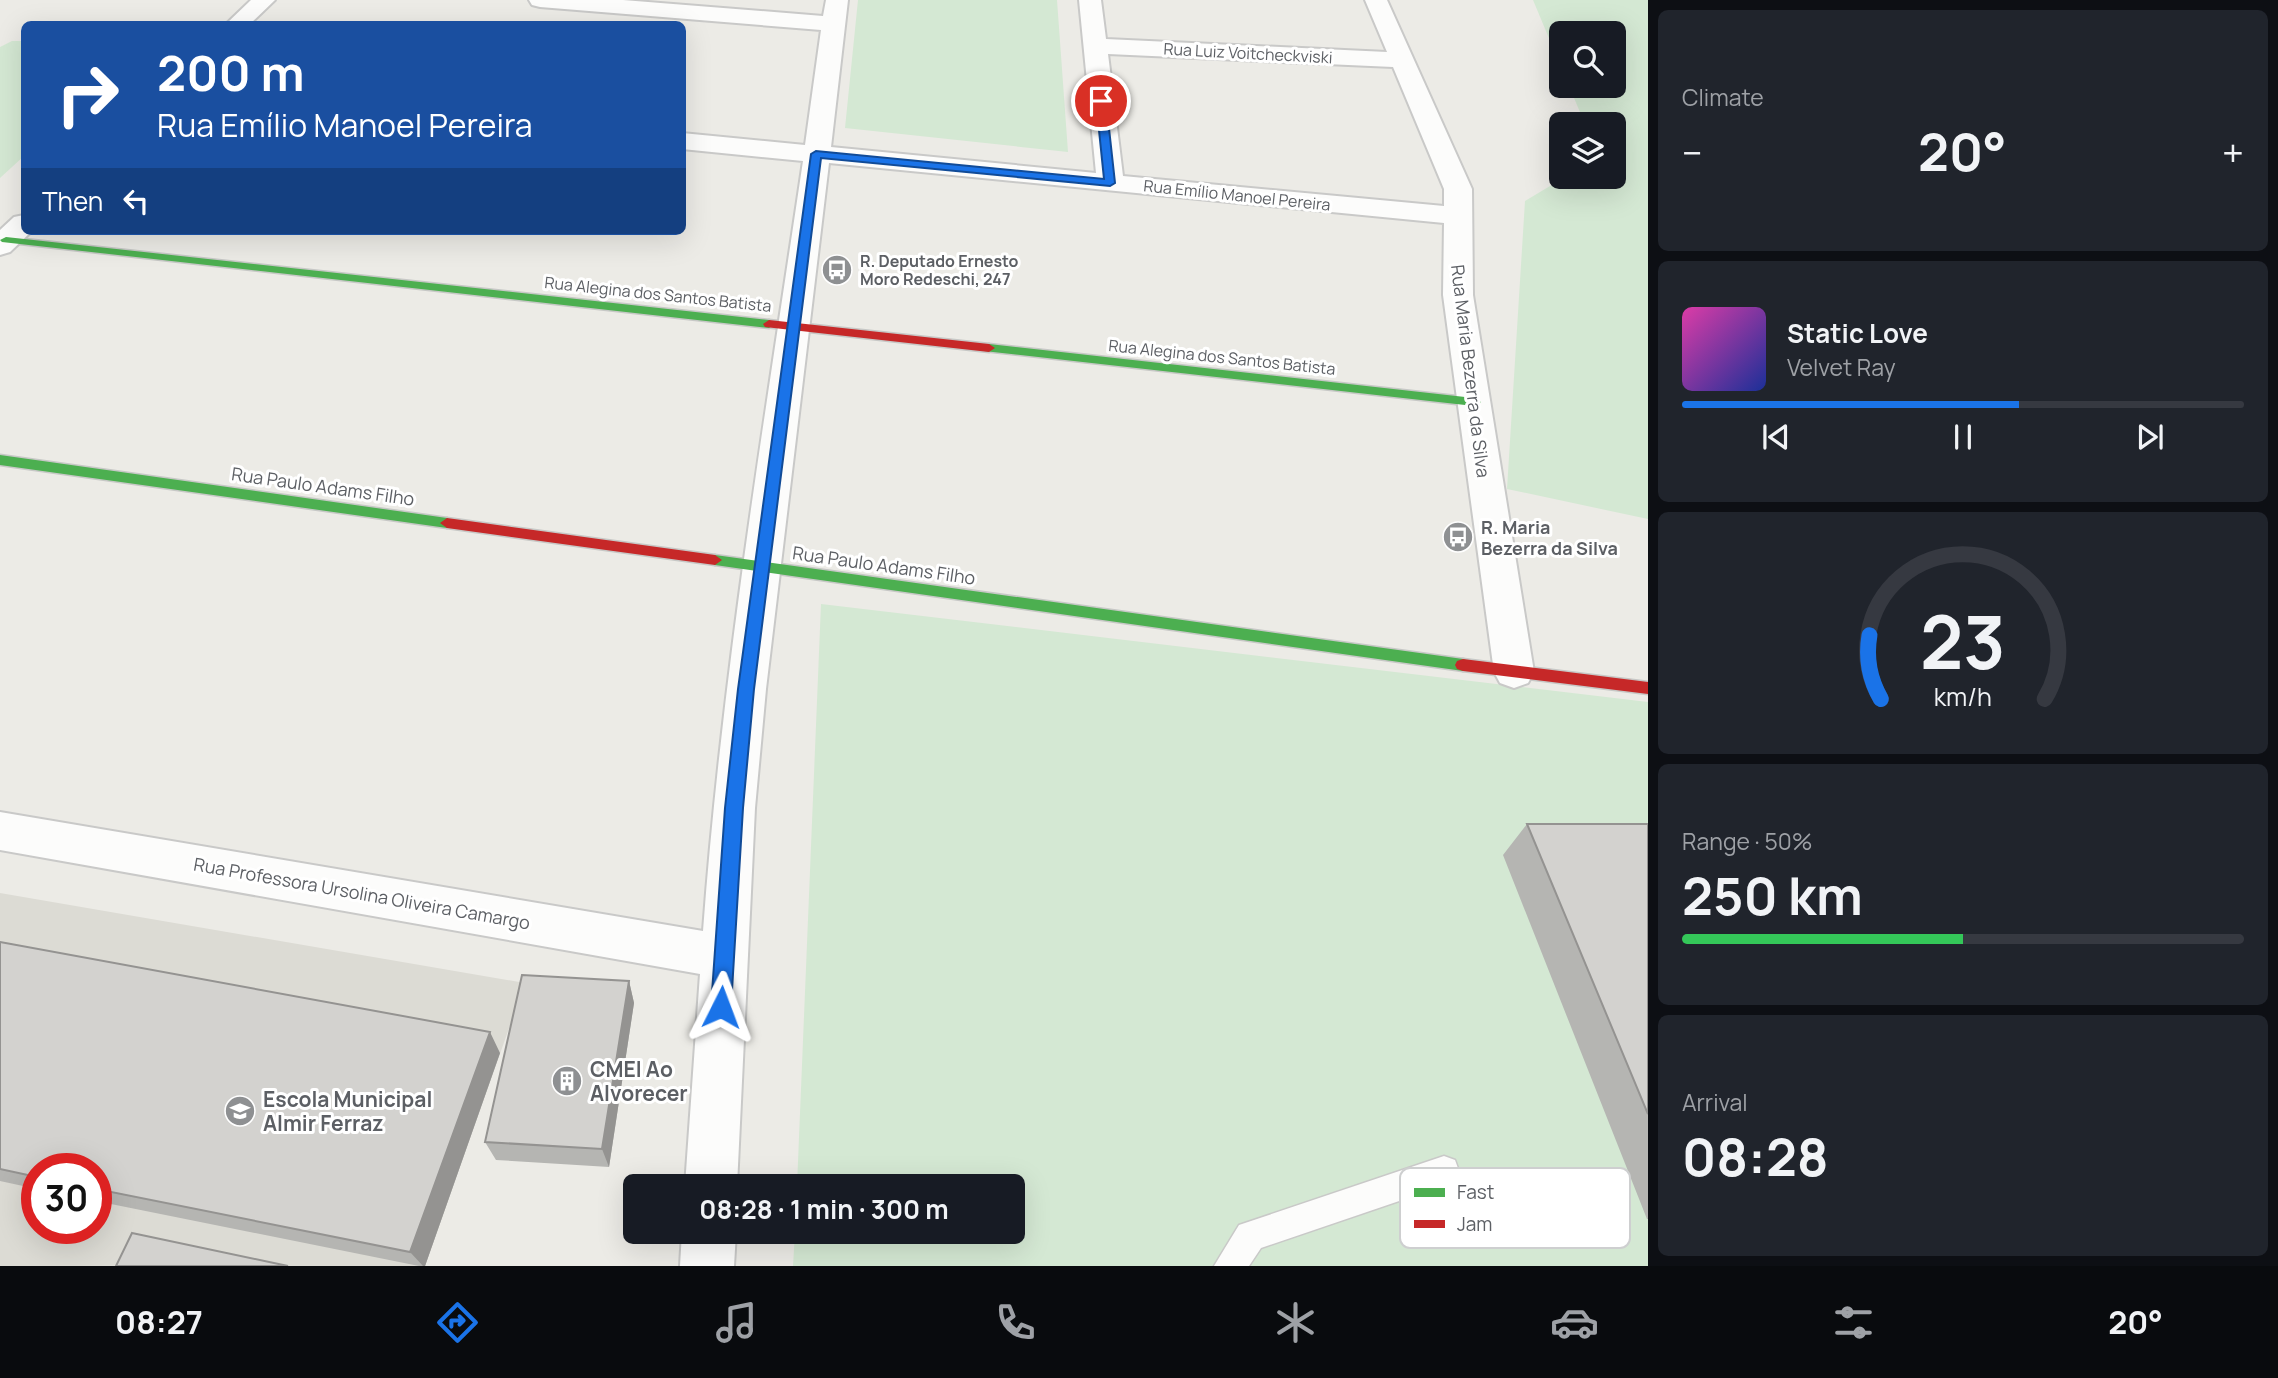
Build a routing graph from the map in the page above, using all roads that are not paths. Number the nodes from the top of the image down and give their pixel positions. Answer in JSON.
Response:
{"nodes":[{"id":1,"x":264,"y":0,"type":"edge"},
{"id":2,"x":540,"y":0,"type":"edge"},
{"id":3,"x":1090,"y":0,"type":"edge"},
{"id":4,"x":1376,"y":0,"type":"edge"},
{"id":5,"x":836,"y":12,"type":"edge"},
{"id":6,"x":240,"y":21,"type":"edge"},
{"id":7,"x":1095,"y":46,"type":"junction"},
{"id":8,"x":1402,"y":60,"type":"junction"},
{"id":9,"x":686,"y":141,"type":"edge"},
{"id":10,"x":816,"y":154,"type":"junction"},
{"id":11,"x":1110,"y":183,"type":"junction"},
{"id":12,"x":1457,"y":216,"type":"junction"},
{"id":13,"x":10,"y":237,"type":"edge"},
{"id":14,"x":793,"y":327,"type":"junction"},
{"id":15,"x":1474,"y":402,"type":"junction"},
{"id":16,"x":0,"y":460,"type":"edge"},
{"id":17,"x":762,"y":567,"type":"junction"},
{"id":18,"x":1514,"y":672,"type":"junction"},
{"id":19,"x":1648,"y":688,"type":"edge"},
{"id":20,"x":0,"y":831,"type":"edge"},
{"id":21,"x":723,"y":956,"type":"junction"},
{"id":22,"x":712,"y":1174,"type":"edge"},
{"id":23,"x":1400,"y":1186,"type":"edge"},
{"id":24,"x":708,"y":1244,"type":"edge"},
{"id":25,"x":707,"y":1266,"type":"edge"},
{"id":26,"x":1230,"y":1266,"type":"edge"}],
"edges":[{"from":1,"to":6,"type":"street"},
{"from":2,"to":5,"type":"street"},
{"from":3,"to":7,"type":"street"},
{"from":4,"to":8,"type":"street","name":"Rua Maria Bezerra da Silva"},
{"from":5,"to":10,"type":"street"},
{"from":7,"to":8,"type":"street","name":"Rua Luiz Voitcheckviski"},
{"from":7,"to":11,"type":"street"},
{"from":8,"to":12,"type":"street","name":"Rua Maria Bezerra da Silva"},
{"from":9,"to":10,"type":"street","name":"Rua Emílio Manoel Pereira"},
{"from":10,"to":11,"type":"street","name":"Rua Emílio Manoel Pereira"},
{"from":10,"to":14,"type":"street"},
{"from":11,"to":12,"type":"street","name":"Rua Emílio Manoel Pereira"},
{"from":12,"to":15,"type":"street","name":"Rua Maria Bezerra da Silva"},
{"from":13,"to":14,"type":"street","name":"Rua Alegina dos Santos Batista"},
{"from":14,"to":15,"type":"street","name":"Rua Alegina dos Santos Batista"},
{"from":14,"to":17,"type":"street"},
{"from":15,"to":18,"type":"street","name":"Rua Maria Bezerra da Silva"},
{"from":16,"to":17,"type":"street","name":"Rua Paulo Adams Filho"},
{"from":17,"to":18,"type":"street","name":"Rua Paulo Adams Filho"},
{"from":17,"to":21,"type":"street"},
{"from":18,"to":19,"type":"street","name":"Rua Paulo Adams Filho"},
{"from":20,"to":21,"type":"street","name":"Rua Professora Ursolina Oliveira Camargo"},
{"from":21,"to":22,"type":"street"},
{"from":23,"to":26,"type":"lane"},
{"from":24,"to":25,"type":"street"}]}
